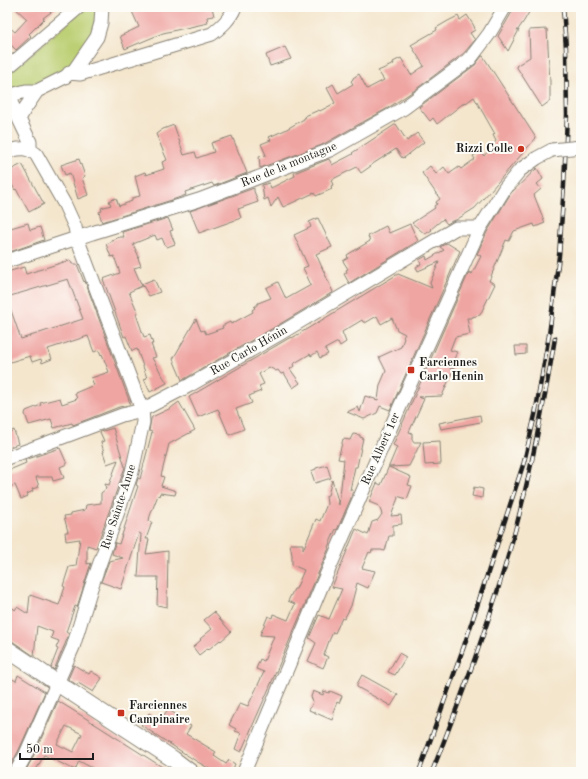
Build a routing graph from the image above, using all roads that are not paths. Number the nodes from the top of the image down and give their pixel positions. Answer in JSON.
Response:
{"nodes":[{"id":1,"x":79,"y":7,"type":"edge"},
{"id":2,"x":102,"y":7,"type":"edge"},
{"id":3,"x":235,"y":7,"type":"edge"},
{"id":4,"x":505,"y":7,"type":"edge"},
{"id":5,"x":7,"y":68,"type":"edge"},
{"id":6,"x":70,"y":73,"type":"junction"},
{"id":7,"x":37,"y":91,"type":"junction"},
{"id":8,"x":7,"y":95,"type":"edge"},
{"id":9,"x":14,"y":116,"type":"edge"},
{"id":10,"x":581,"y":147,"type":"edge"},
{"id":11,"x":30,"y":150,"type":"junction"},
{"id":12,"x":7,"y":151,"type":"edge"},
{"id":13,"x":480,"y":228,"type":"junction"},
{"id":14,"x":77,"y":238,"type":"junction"},
{"id":15,"x":7,"y":261,"type":"edge"},
{"id":16,"x":142,"y":410,"type":"junction"},
{"id":17,"x":7,"y":458,"type":"edge"},
{"id":18,"x":7,"y":649,"type":"edge"},
{"id":19,"x":57,"y":683,"type":"junction"},
{"id":20,"x":16,"y":772,"type":"edge"},
{"id":21,"x":190,"y":772,"type":"edge"},
{"id":22,"x":244,"y":772,"type":"edge"}],
"edges":[{"from":1,"to":5,"type":"street"},
{"from":2,"to":6,"type":"street"},
{"from":3,"to":6,"type":"street"},
{"from":4,"to":14,"type":"street","name":"Rue de la montagne"},
{"from":6,"to":7,"type":"street"},
{"from":7,"to":8,"type":"street"},
{"from":7,"to":9,"type":"street"},
{"from":8,"to":9,"type":"street"},
{"from":9,"to":11,"type":"street"},
{"from":10,"to":13,"type":"street","name":"Rue Albert 1er","bridge":true},
{"from":11,"to":12,"type":"street"},
{"from":11,"to":14,"type":"street","name":"Rue Sainte-Anne"},
{"from":13,"to":16,"type":"street","name":"Rue Carlo Hénin"},
{"from":13,"to":22,"type":"street","name":"Rue Albert 1er"},
{"from":14,"to":15,"type":"street","name":"Rue de la montagne"},
{"from":14,"to":16,"type":"street","name":"Rue Sainte-Anne"},
{"from":16,"to":17,"type":"street","name":"Rue Carlo Hénin"},
{"from":16,"to":19,"type":"street","name":"Rue Sainte-Anne"},
{"from":18,"to":19,"type":"main road"},
{"from":19,"to":20,"type":"street","name":"Rue Sainte-Anne"},
{"from":19,"to":21,"type":"main road"}]}
